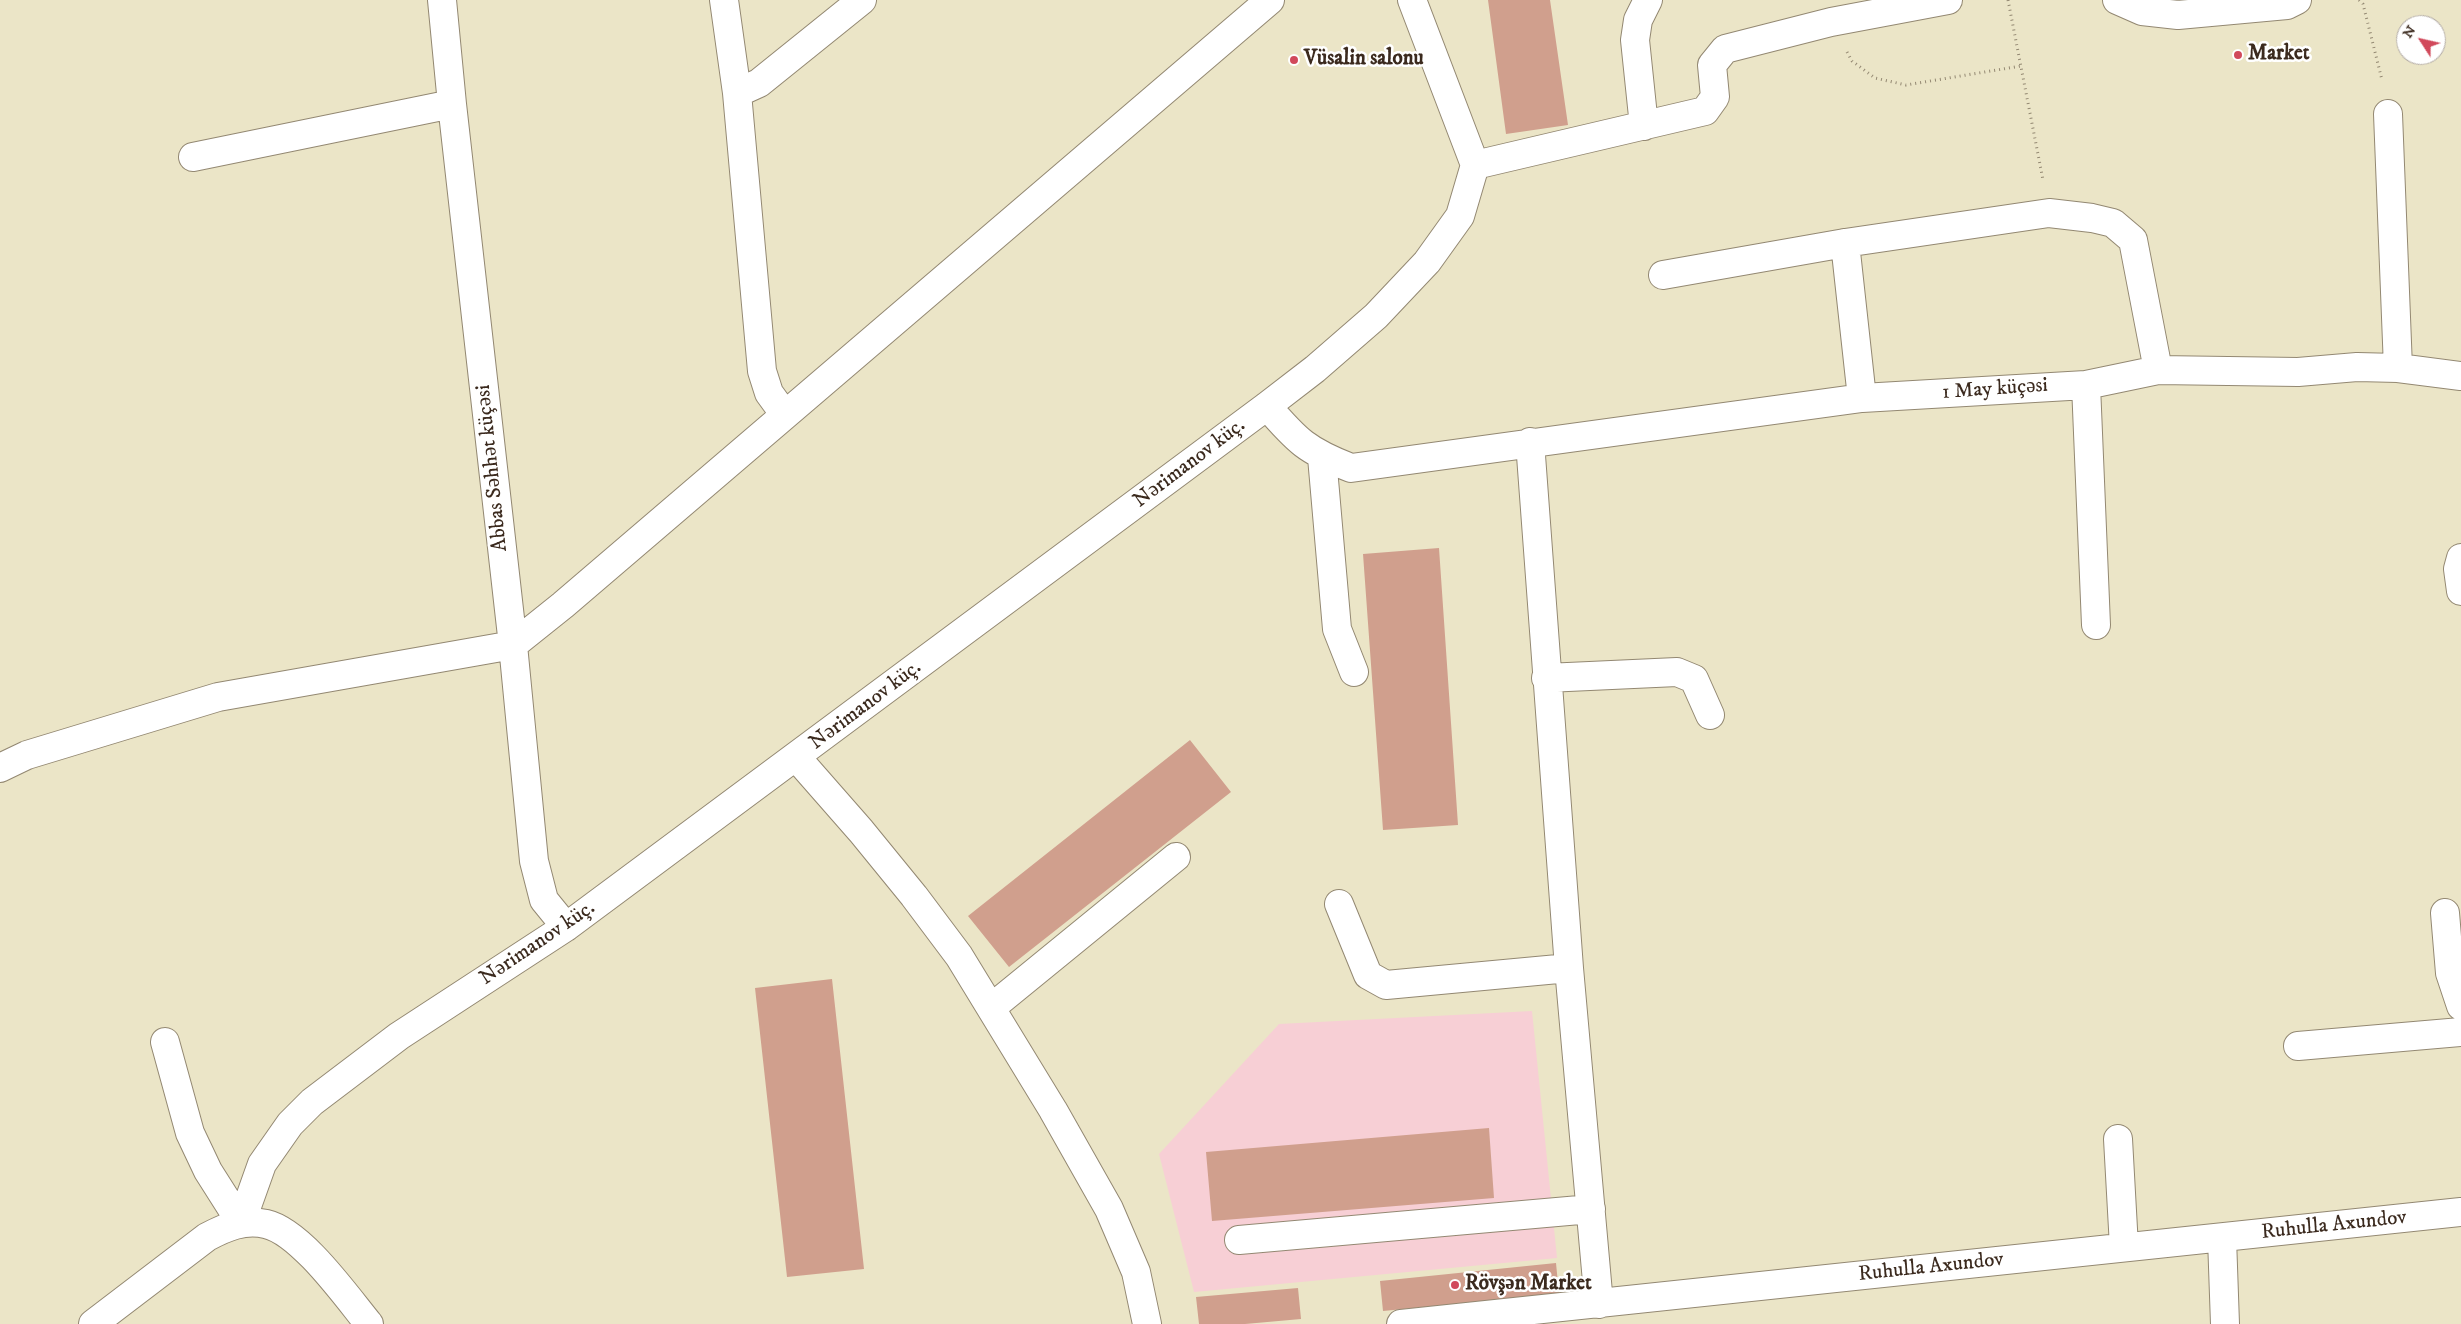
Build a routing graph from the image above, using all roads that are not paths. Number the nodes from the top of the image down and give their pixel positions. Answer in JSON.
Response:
{"nodes":[{"id":1,"x":442,"y":0,"type":"edge"},
{"id":2,"x":724,"y":0,"type":"edge"},
{"id":3,"x":862,"y":0,"type":"edge"},
{"id":4,"x":1270,"y":0,"type":"edge"},
{"id":5,"x":1412,"y":0,"type":"edge"},
{"id":6,"x":1648,"y":0,"type":"edge"},
{"id":7,"x":1948,"y":0,"type":"edge"},
{"id":8,"x":2117,"y":0,"type":"edge"},
{"id":9,"x":2297,"y":0,"type":"edge"},
{"id":10,"x":2171,"y":7,"type":"edge"},
{"id":11,"x":737,"y":93,"type":"junction"},
{"id":12,"x":452,"y":104,"type":"junction"},
{"id":13,"x":2388,"y":114,"type":"road end"},
{"id":14,"x":1644,"y":126,"type":"junction"},
{"id":15,"x":192,"y":157,"type":"dead end"},
{"id":16,"x":1475,"y":165,"type":"junction"},
{"id":17,"x":1844,"y":243,"type":"junction"},
{"id":18,"x":1663,"y":275,"type":"dead end"},
{"id":19,"x":2398,"y":368,"type":"junction"},
{"id":20,"x":2158,"y":370,"type":"junction"},
{"id":21,"x":2461,"y":376,"type":"edge"},
{"id":22,"x":2086,"y":385,"type":"junction"},
{"id":23,"x":1862,"y":398,"type":"junction"},
{"id":24,"x":1267,"y":406,"type":"junction"},
{"id":25,"x":785,"y":415,"type":"junction"},
{"id":26,"x":1530,"y":442,"type":"junction"},
{"id":27,"x":1322,"y":457,"type":"junction"},
{"id":28,"x":2461,"y":558,"type":"edge"},
{"id":29,"x":2461,"y":591,"type":"edge"},
{"id":30,"x":2096,"y":625,"type":"dead end"},
{"id":31,"x":513,"y":646,"type":"junction"},
{"id":32,"x":1354,"y":672,"type":"dead end"},
{"id":33,"x":1546,"y":678,"type":"junction"},
{"id":34,"x":1710,"y":715,"type":"dead end"},
{"id":35,"x":797,"y":758,"type":"junction"},
{"id":36,"x":0,"y":768,"type":"edge"},
{"id":37,"x":1176,"y":857,"type":"dead end"},
{"id":38,"x":1339,"y":904,"type":"dead end"},
{"id":39,"x":2445,"y":913,"type":"dead end"},
{"id":40,"x":566,"y":927,"type":"junction"},
{"id":41,"x":1569,"y":968,"type":"junction"},
{"id":42,"x":2461,"y":1006,"type":"edge"},
{"id":43,"x":991,"y":1008,"type":"junction"},
{"id":44,"x":2461,"y":1032,"type":"edge"},
{"id":45,"x":165,"y":1042,"type":"dead end"},
{"id":46,"x":2298,"y":1046,"type":"dead end"},
{"id":47,"x":2118,"y":1139,"type":"dead end"},
{"id":48,"x":1591,"y":1210,"type":"junction"},
{"id":49,"x":2461,"y":1212,"type":"edge"},
{"id":50,"x":241,"y":1223,"type":"junction"},
{"id":51,"x":2222,"y":1238,"type":"junction"},
{"id":52,"x":1239,"y":1240,"type":"dead end"},
{"id":53,"x":2124,"y":1248,"type":"junction"},
{"id":54,"x":1599,"y":1304,"type":"junction"},
{"id":55,"x":93,"y":1324,"type":"edge"},
{"id":56,"x":369,"y":1324,"type":"edge"},
{"id":57,"x":1147,"y":1324,"type":"edge"},
{"id":58,"x":1401,"y":1324,"type":"edge"},
{"id":59,"x":2226,"y":1324,"type":"edge"}],
"edges":[{"from":1,"to":12,"type":"street","name":"Abbas Səhhət küçəsi"},
{"from":2,"to":11,"type":"street"},
{"from":3,"to":11,"type":"street"},
{"from":4,"to":25,"type":"street"},
{"from":5,"to":16,"type":"street"},
{"from":6,"to":14,"type":"street"},
{"from":7,"to":14,"type":"street"},
{"from":8,"to":10,"type":"street"},
{"from":9,"to":10,"type":"street"},
{"from":11,"to":25,"type":"street"},
{"from":12,"to":15,"type":"street"},
{"from":12,"to":31,"type":"street","name":"Abbas Səhhət küçəsi"},
{"from":13,"to":19,"type":"street"},
{"from":14,"to":16,"type":"street"},
{"from":16,"to":24,"type":"street","name":"Nərimanov küç."},
{"from":17,"to":18,"type":"street"},
{"from":17,"to":20,"type":"street"},
{"from":17,"to":23,"type":"street"},
{"from":19,"to":20,"type":"street","name":"1 May küçəsi"},
{"from":19,"to":21,"type":"street","name":"1 May küçəsi"},
{"from":20,"to":22,"type":"street","name":"1 May küçəsi"},
{"from":22,"to":23,"type":"street","name":"1 May küçəsi"},
{"from":22,"to":30,"type":"street"},
{"from":23,"to":26,"type":"street","name":"1 May küçəsi"},
{"from":24,"to":27,"type":"street","name":"1 May küçəsi"},
{"from":24,"to":35,"type":"street","name":"Nərimanov küç."},
{"from":25,"to":31,"type":"street"},
{"from":26,"to":27,"type":"street","name":"1 May küçəsi"},
{"from":26,"to":33,"type":"street"},
{"from":27,"to":32,"type":"street"},
{"from":28,"to":29,"type":"street"},
{"from":31,"to":36,"type":"street"},
{"from":31,"to":40,"type":"street","name":"Abbas Səhhət küçəsi"},
{"from":33,"to":34,"type":"street"},
{"from":33,"to":41,"type":"street"},
{"from":35,"to":40,"type":"street","name":"Nərimanov küç."},
{"from":35,"to":43,"type":"street"},
{"from":37,"to":43,"type":"street"},
{"from":38,"to":41,"type":"street"},
{"from":39,"to":42,"type":"street"},
{"from":40,"to":50,"type":"street","name":"Nərimanov küç."},
{"from":41,"to":48,"type":"street"},
{"from":43,"to":57,"type":"street"},
{"from":44,"to":46,"type":"street"},
{"from":45,"to":50,"type":"street"},
{"from":47,"to":53,"type":"street"},
{"from":48,"to":52,"type":"street"},
{"from":48,"to":54,"type":"street"},
{"from":49,"to":51,"type":"street","name":"Ruhulla Axundov"},
{"from":50,"to":55,"type":"street"},
{"from":50,"to":56,"type":"street"},
{"from":51,"to":53,"type":"street","name":"Ruhulla Axundov"},
{"from":51,"to":59,"type":"street"},
{"from":53,"to":54,"type":"street","name":"Ruhulla Axundov"},
{"from":54,"to":58,"type":"street","name":"Ruhulla Axundov"}]}
